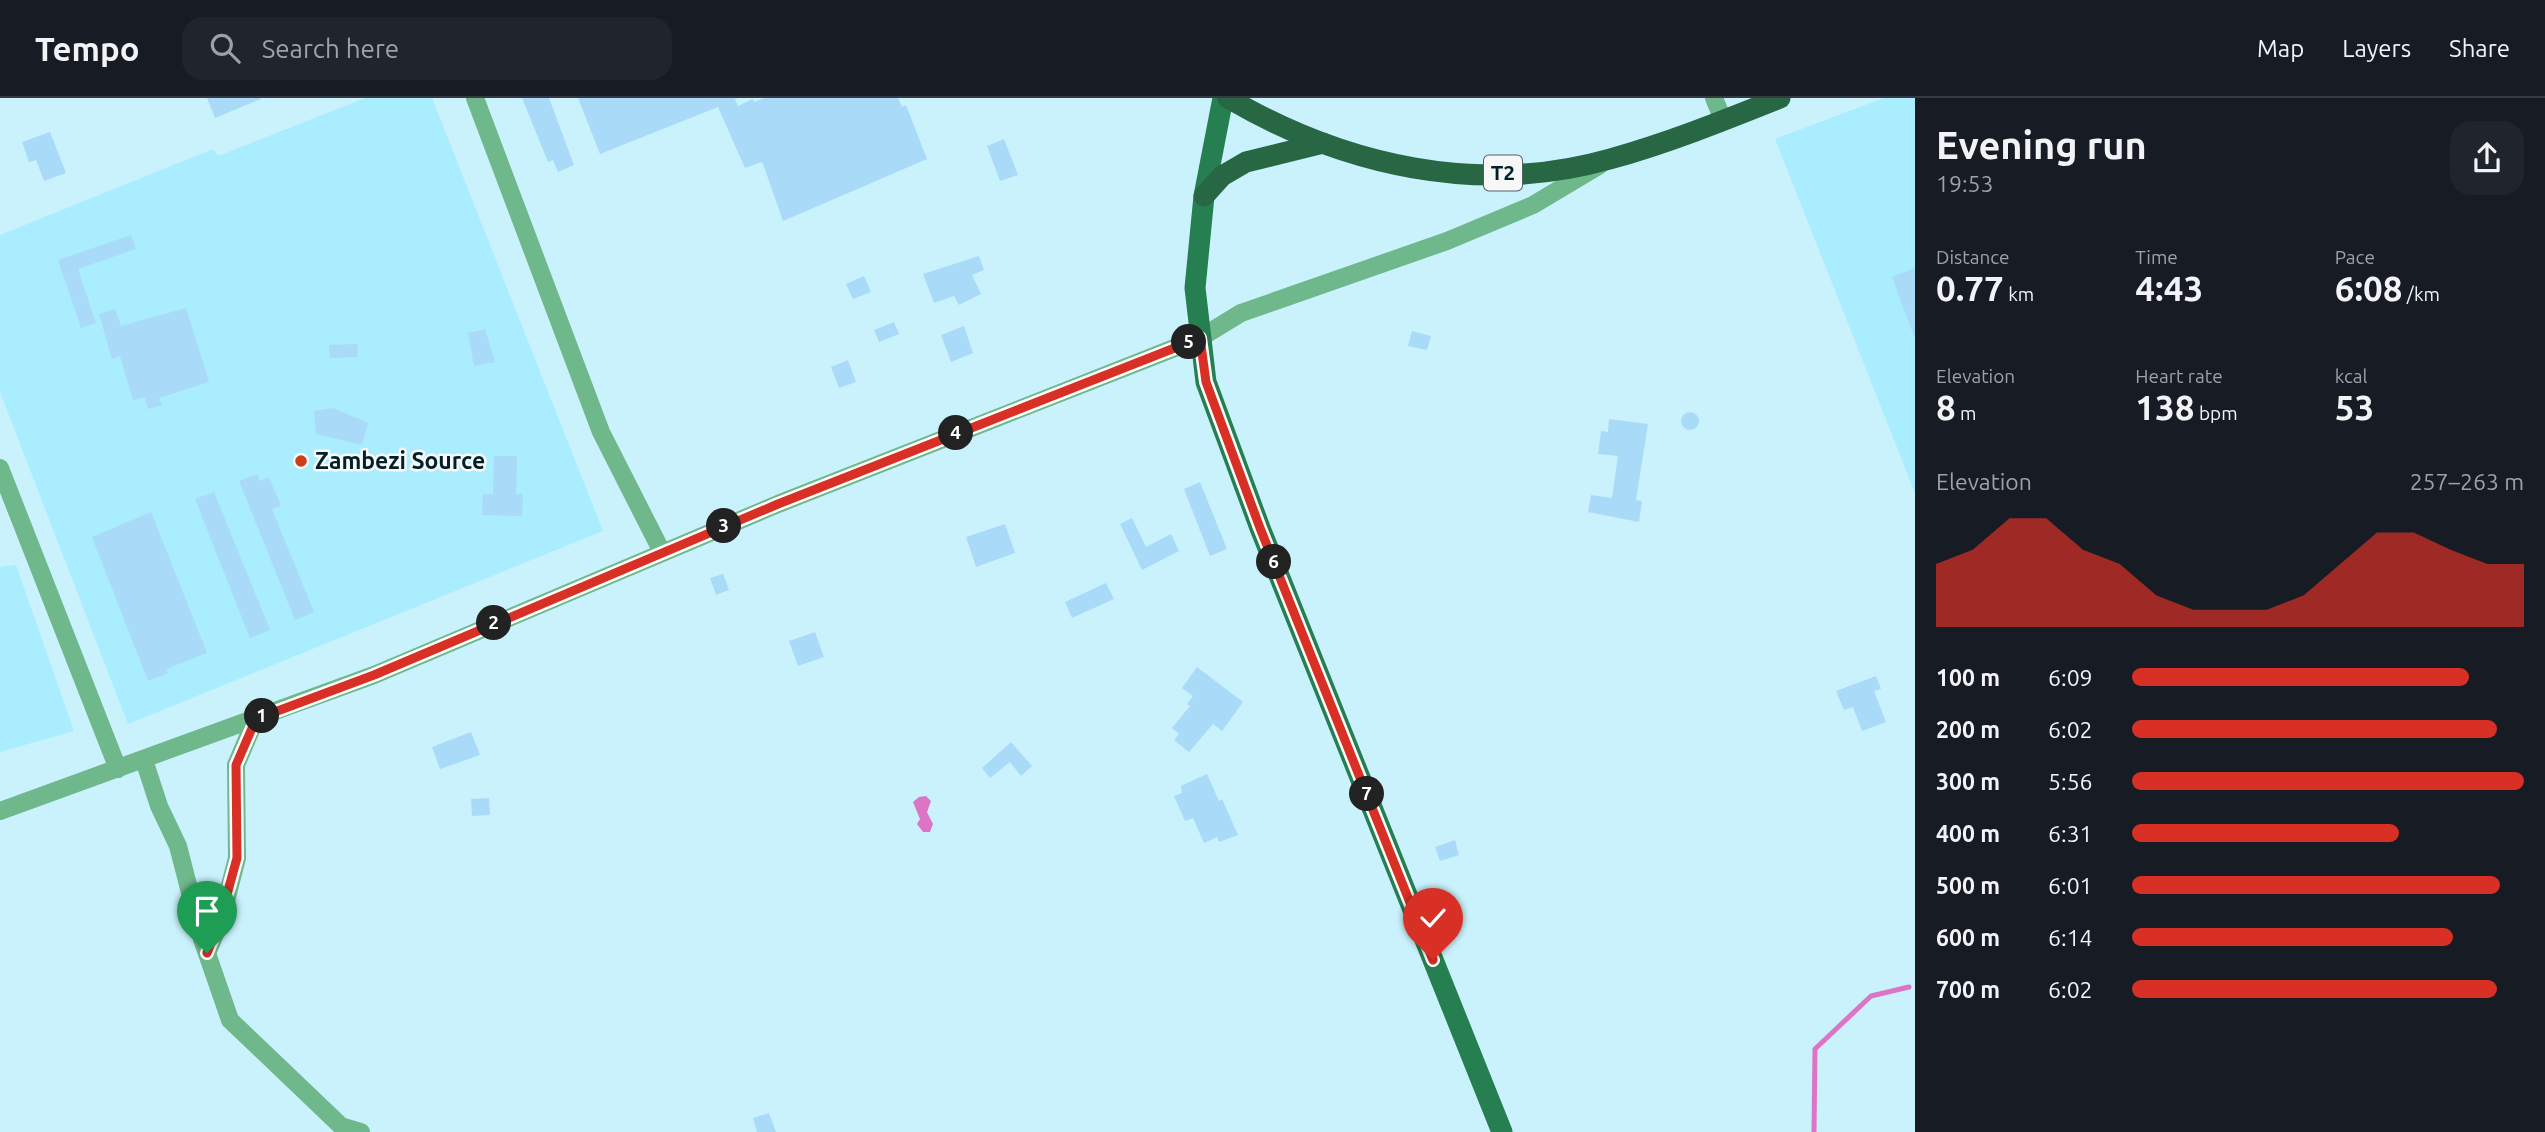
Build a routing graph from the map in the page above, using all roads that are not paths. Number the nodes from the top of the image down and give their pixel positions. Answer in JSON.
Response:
{"nodes":[{"id":1,"x":475,"y":98,"type":"edge"},
{"id":2,"x":1223,"y":98,"type":"edge"},
{"id":3,"x":1228,"y":98,"type":"edge"},
{"id":4,"x":1714,"y":98,"type":"edge"},
{"id":5,"x":1780,"y":98,"type":"edge"},
{"id":6,"x":1723,"y":120,"type":"junction"},
{"id":7,"x":1323,"y":143,"type":"junction"},
{"id":8,"x":1609,"y":159,"type":"junction"},
{"id":9,"x":1204,"y":195,"type":"junction"},
{"id":10,"x":1200,"y":338,"type":"junction"},
{"id":11,"x":0,"y":468,"type":"edge"},
{"id":12,"x":662,"y":552,"type":"junction"},
{"id":13,"x":256,"y":719,"type":"junction"},
{"id":14,"x":144,"y":760,"type":"junction"},
{"id":15,"x":118,"y":769,"type":"junction"},
{"id":16,"x":0,"y":811,"type":"edge"},
{"id":17,"x":207,"y":953,"type":"junction"},
{"id":18,"x":341,"y":1129,"type":"edge"},
{"id":19,"x":361,"y":1132,"type":"edge"},
{"id":20,"x":1502,"y":1132,"type":"edge"}],
"edges":[{"from":1,"to":12,"type":"street"},
{"from":2,"to":9,"type":"main road"},
{"from":3,"to":7,"type":"highway","number":"T2"},
{"from":4,"to":6,"type":"street"},
{"from":5,"to":6,"type":"highway","number":"T2"},
{"from":6,"to":8,"type":"highway","number":"T2"},
{"from":7,"to":8,"type":"highway","number":"T2"},
{"from":7,"to":9,"type":"highway"},
{"from":8,"to":10,"type":"street"},
{"from":9,"to":10,"type":"main road"},
{"from":10,"to":12,"type":"street"},
{"from":10,"to":20,"type":"main road"},
{"from":11,"to":15,"type":"street"},
{"from":12,"to":13,"type":"street"},
{"from":13,"to":14,"type":"street"},
{"from":13,"to":17,"type":"street"},
{"from":14,"to":15,"type":"street"},
{"from":14,"to":17,"type":"street"},
{"from":15,"to":16,"type":"street"},
{"from":17,"to":18,"type":"street"},
{"from":18,"to":19,"type":"street"}]}
